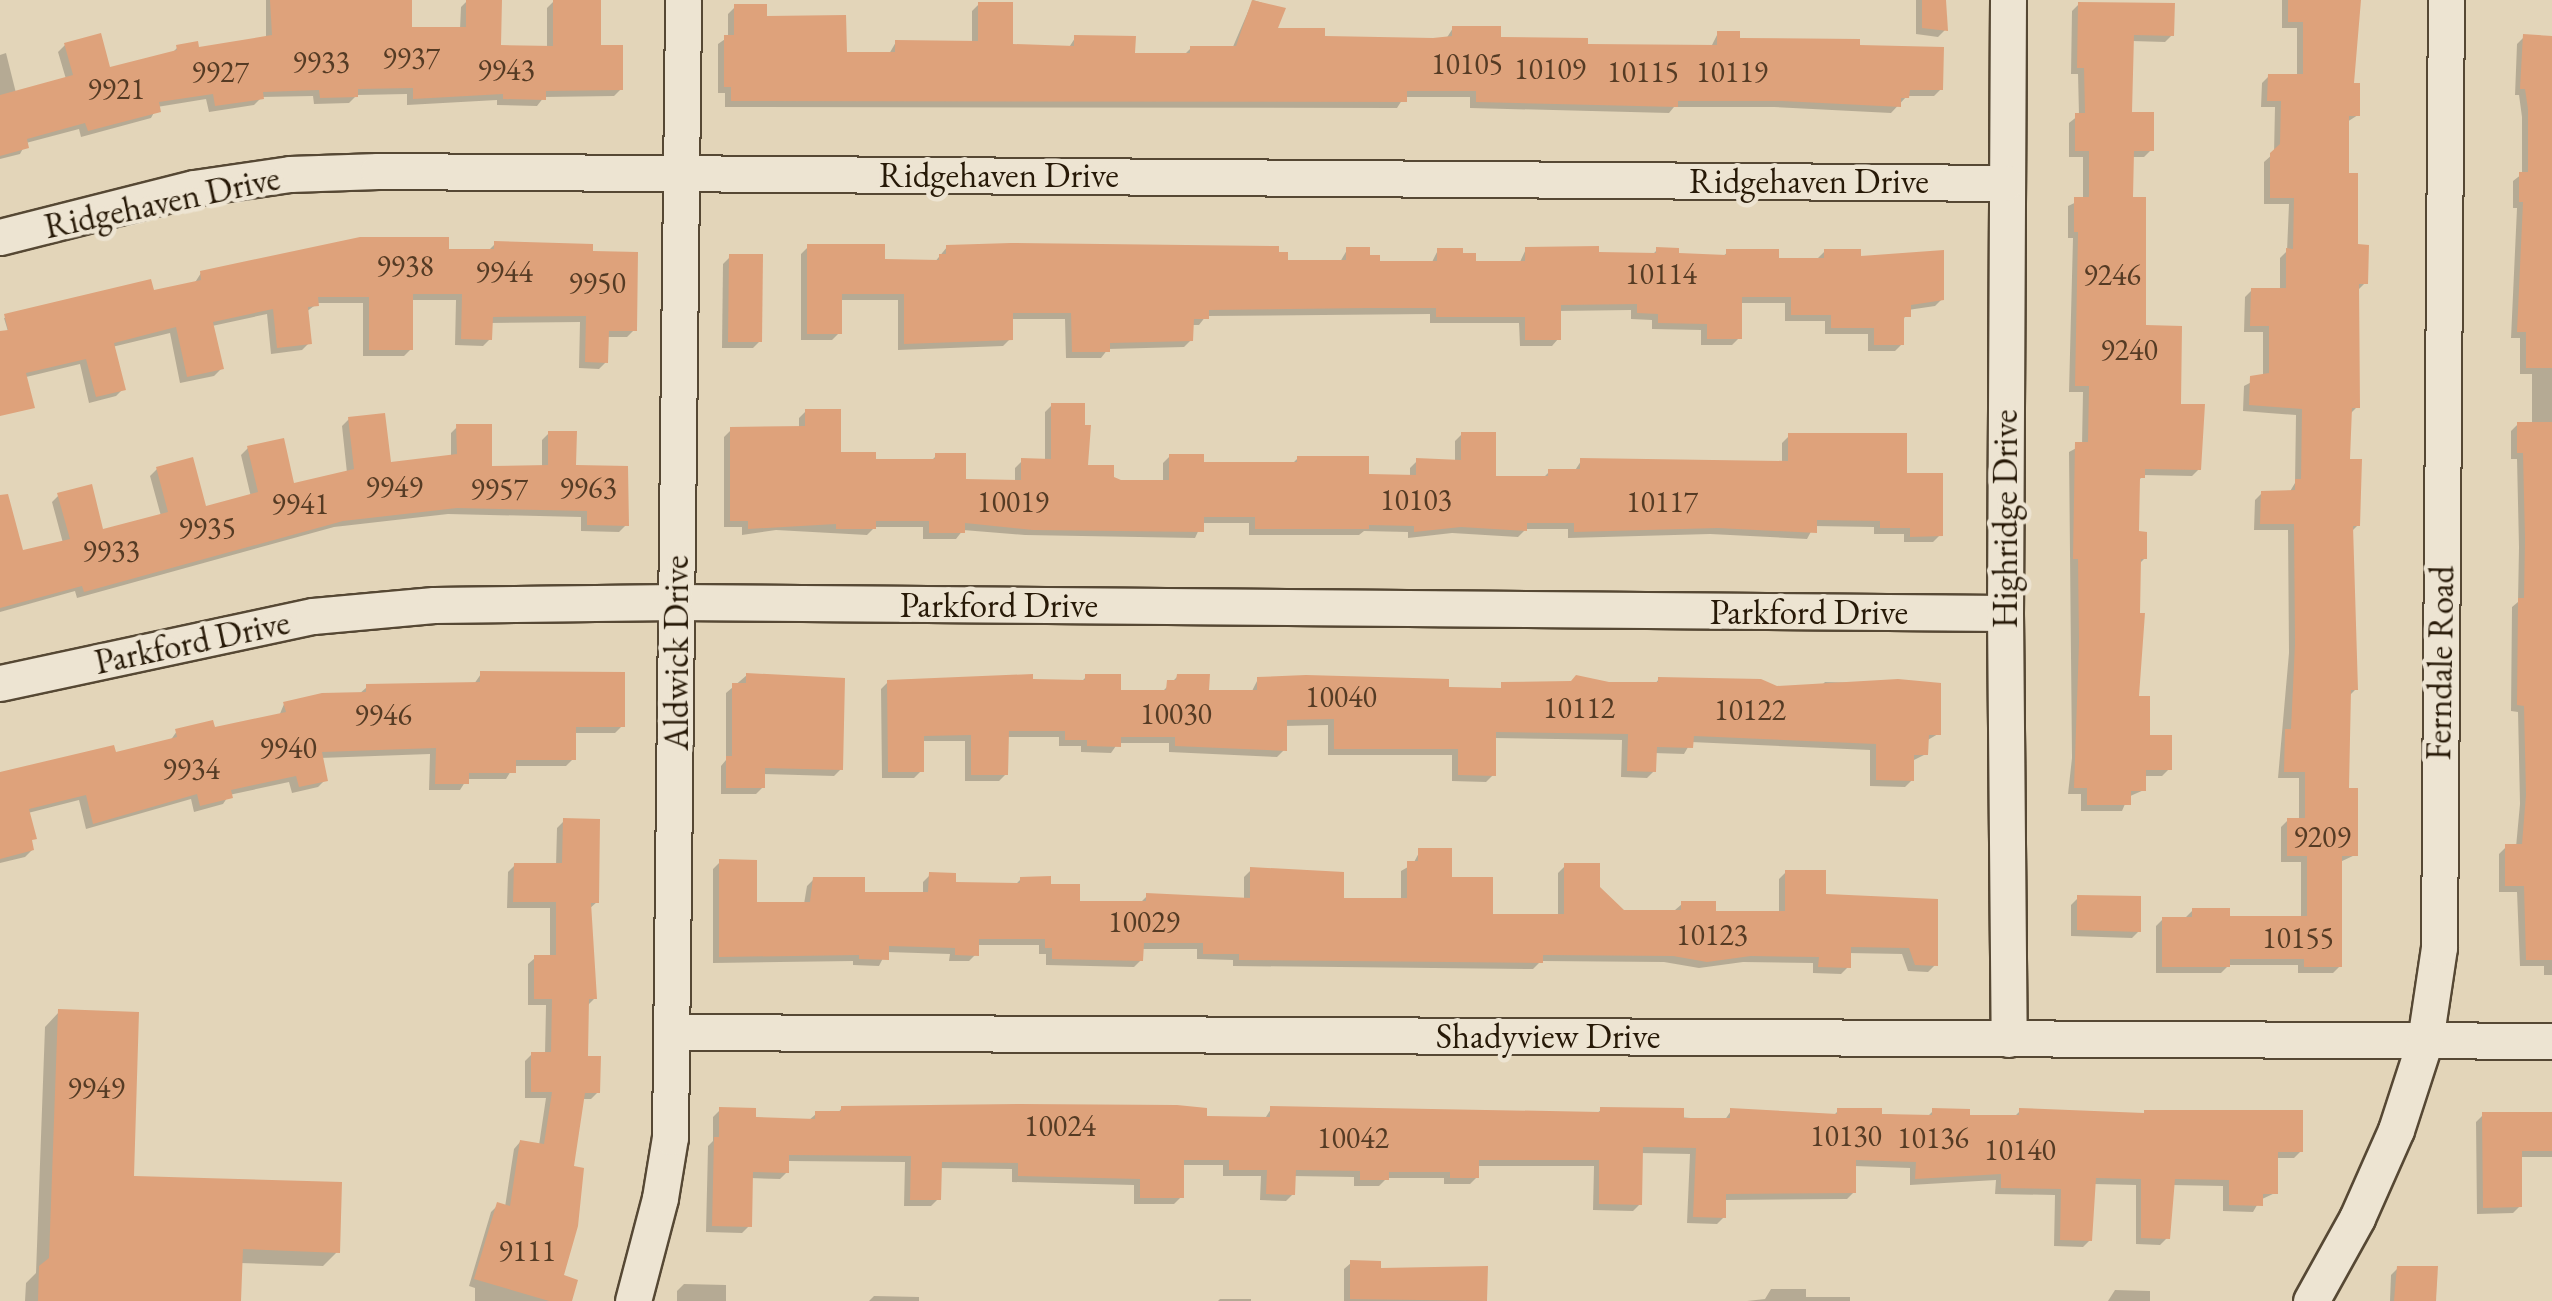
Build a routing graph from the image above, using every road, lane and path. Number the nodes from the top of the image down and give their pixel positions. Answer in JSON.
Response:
{"nodes":[{"id":1,"x":682,"y":0,"type":"edge"},
{"id":2,"x":2008,"y":0,"type":"edge"},
{"id":3,"x":2446,"y":0,"type":"edge"},
{"id":4,"x":679,"y":172,"type":"junction"},
{"id":5,"x":2005,"y":183,"type":"junction"},
{"id":6,"x":0,"y":237,"type":"edge"},
{"id":7,"x":676,"y":602,"type":"junction"},
{"id":8,"x":2005,"y":613,"type":"junction"},
{"id":9,"x":0,"y":683,"type":"edge"},
{"id":10,"x":672,"y":1032,"type":"junction"},
{"id":11,"x":2010,"y":1039,"type":"junction"},
{"id":12,"x":2425,"y":1041,"type":"junction"},
{"id":13,"x":2552,"y":1042,"type":"edge"},
{"id":14,"x":633,"y":1301,"type":"edge"},
{"id":15,"x":2311,"y":1301,"type":"edge"}],
"edges":[{"from":1,"to":4,"type":"street","name":"Aldwick Drive"},
{"from":2,"to":5,"type":"street","name":"Highridge Drive"},
{"from":3,"to":12,"type":"street","name":"Ferndale Road"},
{"from":4,"to":5,"type":"street","name":"Ridgehaven Drive"},
{"from":4,"to":6,"type":"street","name":"Ridgehaven Drive"},
{"from":4,"to":7,"type":"street","name":"Aldwick Drive"},
{"from":5,"to":8,"type":"street","name":"Highridge Drive"},
{"from":7,"to":8,"type":"street","name":"Parkford Drive"},
{"from":7,"to":9,"type":"street","name":"Parkford Drive"},
{"from":7,"to":10,"type":"street","name":"Aldwick Drive"},
{"from":8,"to":11,"type":"street","name":"Highridge Drive"},
{"from":10,"to":11,"type":"street","name":"Shadyview Drive"},
{"from":10,"to":14,"type":"street","name":"Aldwick Drive"},
{"from":11,"to":12,"type":"street","name":"Shadyview Drive"},
{"from":12,"to":13,"type":"street","name":"Shadyview Drive"},
{"from":12,"to":15,"type":"street","name":"Ferndale Road"}]}
